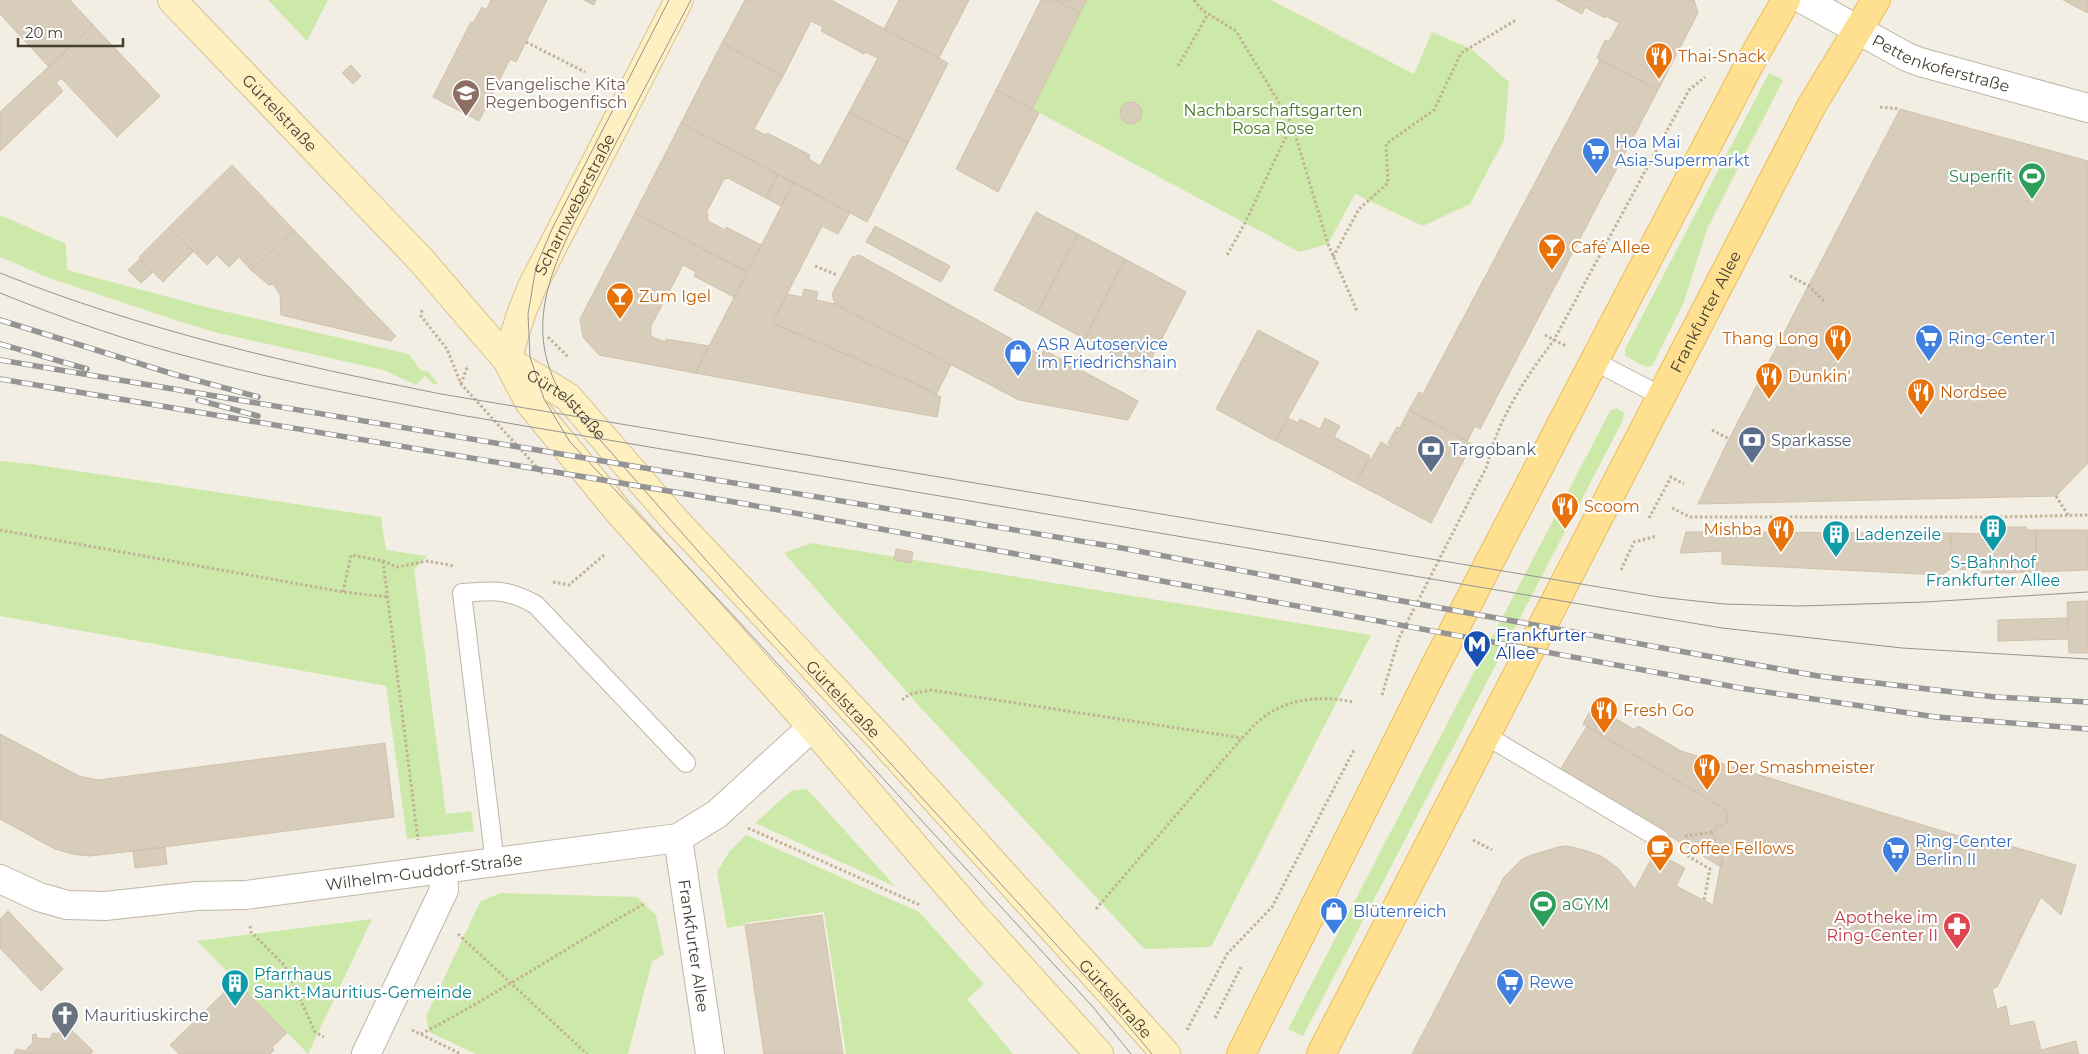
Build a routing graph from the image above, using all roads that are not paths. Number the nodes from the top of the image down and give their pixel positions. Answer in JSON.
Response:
{"nodes":[{"id":1,"x":172,"y":0,"type":"edge"},
{"id":2,"x":679,"y":0,"type":"edge"},
{"id":3,"x":1786,"y":0,"type":"edge"},
{"id":4,"x":1804,"y":0,"type":"edge"},
{"id":5,"x":1876,"y":0,"type":"edge"},
{"id":6,"x":1858,"y":30,"type":"junction"},
{"id":7,"x":2088,"y":108,"type":"edge"},
{"id":8,"x":507,"y":360,"type":"junction"},
{"id":9,"x":1594,"y":361,"type":"junction"},
{"id":10,"x":1661,"y":396,"type":"junction"},
{"id":11,"x":812,"y":727,"type":"junction"},
{"id":12,"x":1485,"y":735,"type":"junction"},
{"id":13,"x":686,"y":763,"type":"dead end"},
{"id":14,"x":678,"y":838,"type":"junction"},
{"id":15,"x":1660,"y":839,"type":"road end"},
{"id":16,"x":495,"y":863,"type":"junction"},
{"id":17,"x":433,"y":872,"type":"junction"},
{"id":18,"x":0,"y":879,"type":"edge"},
{"id":19,"x":366,"y":1054,"type":"edge"},
{"id":20,"x":710,"y":1054,"type":"edge"},
{"id":21,"x":1099,"y":1054,"type":"edge"},
{"id":22,"x":1166,"y":1054,"type":"edge"},
{"id":23,"x":1241,"y":1054,"type":"edge"},
{"id":24,"x":1321,"y":1054,"type":"edge"}],
"edges":[{"from":1,"to":8,"type":"main road","name":"Gürtelstraße"},
{"from":2,"to":8,"type":"main road","name":"Scharnweberstraße"},
{"from":3,"to":9,"type":"main road"},
{"from":4,"to":6,"type":"street","name":"Pettenkoferstraße"},
{"from":5,"to":6,"type":"main road","name":"Frankfurter Allee"},
{"from":6,"to":7,"type":"street","name":"Pettenkoferstraße"},
{"from":6,"to":10,"type":"main road","name":"Frankfurter Allee"},
{"from":8,"to":11,"type":"main road","name":"Gürtelstraße"},
{"from":8,"to":22,"type":"main road","name":"Gürtelstraße"},
{"from":9,"to":10,"type":"lane"},
{"from":9,"to":23,"type":"main road"},
{"from":10,"to":12,"type":"main road","name":"Frankfurter Allee"},
{"from":11,"to":14,"type":"street","name":"Wilhelm-Guddorf-Straße"},
{"from":11,"to":21,"type":"main road","name":"Gürtelstraße"},
{"from":12,"to":15,"type":"lane"},
{"from":12,"to":24,"type":"main road","name":"Frankfurter Allee"},
{"from":13,"to":16,"type":"lane"},
{"from":14,"to":16,"type":"street","name":"Wilhelm-Guddorf-Straße"},
{"from":14,"to":20,"type":"street","name":"Frankfurter Allee"},
{"from":16,"to":17,"type":"street","name":"Wilhelm-Guddorf-Straße"},
{"from":17,"to":18,"type":"street","name":"Wilhelm-Guddorf-Straße"},
{"from":17,"to":19,"type":"street"}]}
